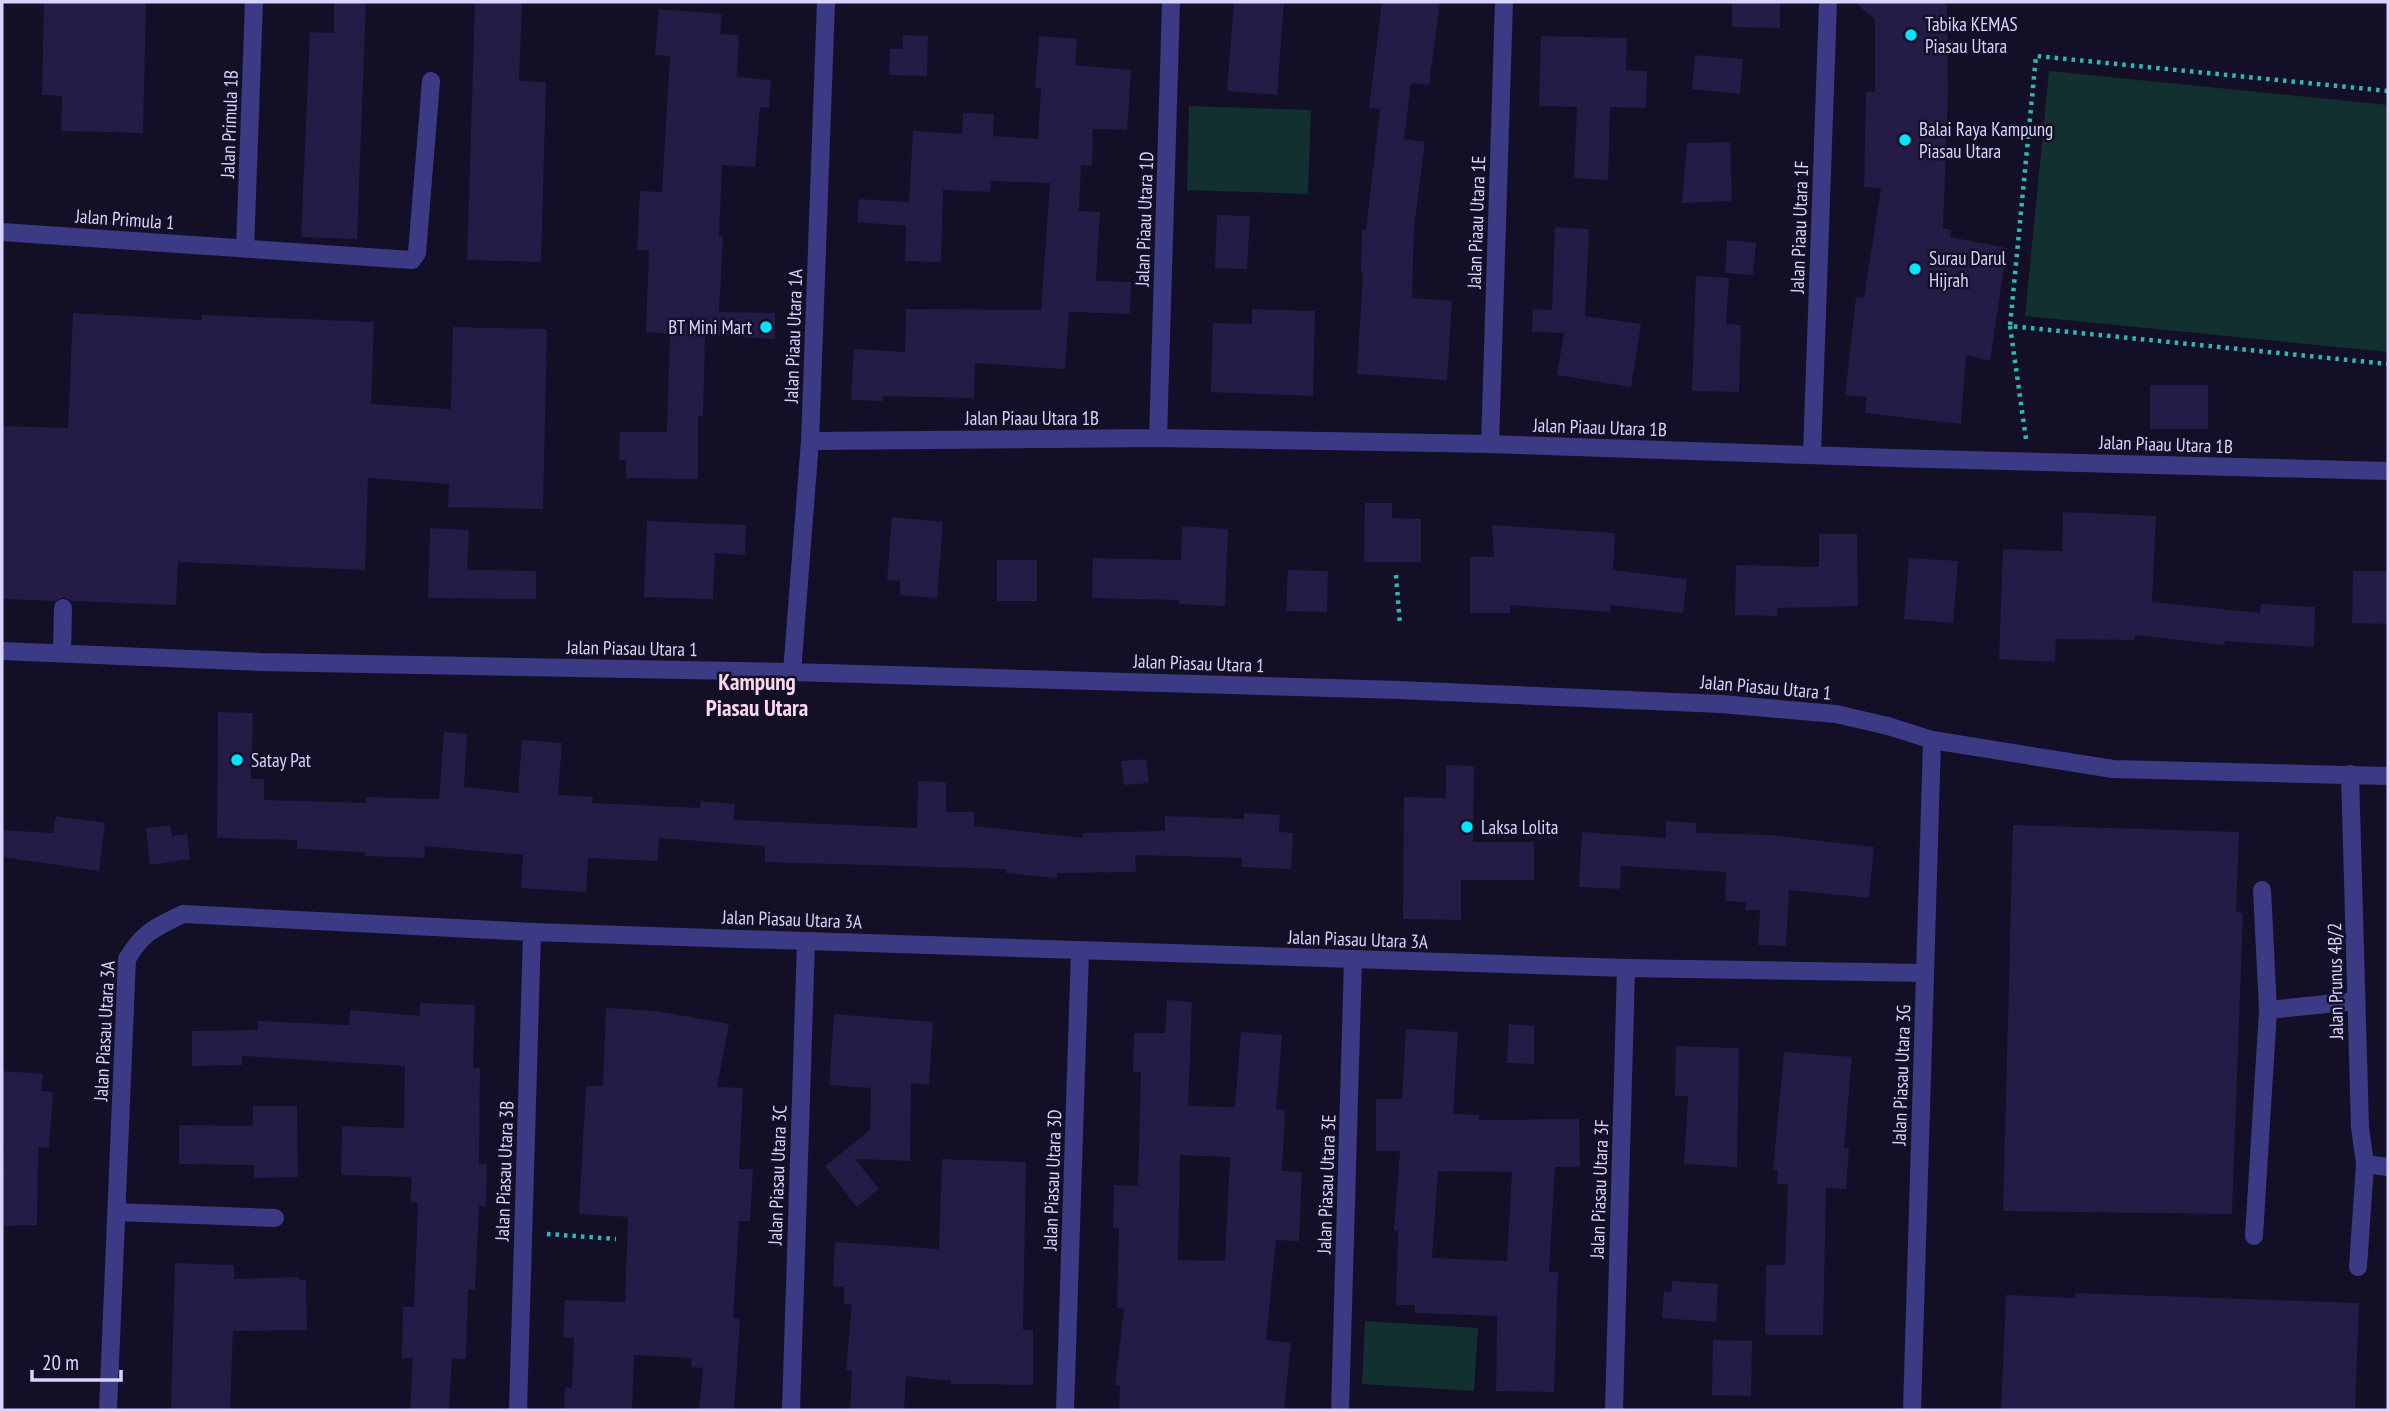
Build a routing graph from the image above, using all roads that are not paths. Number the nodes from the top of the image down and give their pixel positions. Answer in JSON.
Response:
{"nodes":[{"id":1,"x":254,"y":2,"type":"edge"},
{"id":2,"x":826,"y":2,"type":"edge"},
{"id":3,"x":1171,"y":2,"type":"edge"},
{"id":4,"x":1504,"y":2,"type":"edge"},
{"id":5,"x":1828,"y":2,"type":"edge"},
{"id":6,"x":431,"y":81,"type":"dead end"},
{"id":7,"x":2,"y":232,"type":"edge"},
{"id":8,"x":245,"y":249,"type":"junction"},
{"id":9,"x":1158,"y":438,"type":"junction"},
{"id":10,"x":810,"y":441,"type":"junction"},
{"id":11,"x":1490,"y":444,"type":"junction"},
{"id":12,"x":1812,"y":454,"type":"junction"},
{"id":13,"x":2388,"y":471,"type":"edge"},
{"id":14,"x":62,"y":608,"type":"dead end"},
{"id":15,"x":2,"y":651,"type":"edge"},
{"id":16,"x":62,"y":653,"type":"junction"},
{"id":17,"x":792,"y":672,"type":"junction"},
{"id":18,"x":1932,"y":740,"type":"junction"},
{"id":19,"x":2350,"y":774,"type":"junction"},
{"id":20,"x":2388,"y":776,"type":"edge"},
{"id":21,"x":2262,"y":890,"type":"dead end"},
{"id":22,"x":532,"y":932,"type":"junction"},
{"id":23,"x":806,"y":940,"type":"junction"},
{"id":24,"x":1080,"y":950,"type":"junction"},
{"id":25,"x":1353,"y":960,"type":"junction"},
{"id":26,"x":1626,"y":968,"type":"junction"},
{"id":27,"x":1925,"y":973,"type":"junction"},
{"id":28,"x":2356,"y":1001,"type":"junction"},
{"id":29,"x":2269,"y":1010,"type":"junction"},
{"id":30,"x":2365,"y":1164,"type":"junction"},
{"id":31,"x":2388,"y":1167,"type":"edge"},
{"id":32,"x":116,"y":1212,"type":"junction"},
{"id":33,"x":275,"y":1218,"type":"dead end"},
{"id":34,"x":2254,"y":1236,"type":"dead end"},
{"id":35,"x":2358,"y":1267,"type":"dead end"},
{"id":36,"x":108,"y":1410,"type":"edge"},
{"id":37,"x":519,"y":1410,"type":"edge"},
{"id":38,"x":791,"y":1410,"type":"edge"},
{"id":39,"x":1065,"y":1410,"type":"edge"},
{"id":40,"x":1340,"y":1410,"type":"edge"},
{"id":41,"x":1614,"y":1410,"type":"edge"},
{"id":42,"x":1912,"y":1410,"type":"edge"}],
"edges":[{"from":1,"to":8,"type":"street","name":"Jalan Primula 1B"},
{"from":2,"to":10,"type":"street","name":"Jalan Piaau Utara 1A"},
{"from":3,"to":9,"type":"street","name":"Jalan Piaau Utara 1D"},
{"from":4,"to":11,"type":"street","name":"Jalan Piaau Utara 1E"},
{"from":5,"to":12,"type":"street","name":"Jalan Piaau Utara 1F"},
{"from":6,"to":8,"type":"street","name":"Jalan Primula 1"},
{"from":7,"to":8,"type":"street","name":"Jalan Primula 1"},
{"from":9,"to":10,"type":"street","name":"Jalan Piaau Utara 1B"},
{"from":9,"to":11,"type":"street","name":"Jalan Piaau Utara 1B"},
{"from":10,"to":17,"type":"street","name":"Jalan Piaau Utara 1A"},
{"from":11,"to":12,"type":"street","name":"Jalan Piaau Utara 1B"},
{"from":12,"to":13,"type":"street","name":"Jalan Piaau Utara 1B"},
{"from":14,"to":16,"type":"street"},
{"from":15,"to":16,"type":"street","name":"Jalan Piasau Utara 1"},
{"from":16,"to":17,"type":"street","name":"Jalan Piasau Utara 1"},
{"from":17,"to":18,"type":"street","name":"Jalan Piasau Utara 1"},
{"from":18,"to":19,"type":"street","name":"Jalan Piasau Utara 1"},
{"from":18,"to":27,"type":"street","name":"Jalan Piasau Utara 3G"},
{"from":19,"to":20,"type":"street","name":"Jalan Piasau Utara 1"},
{"from":19,"to":28,"type":"street","name":"Jalan Prunus 4B/2"},
{"from":21,"to":29,"type":"street"},
{"from":22,"to":23,"type":"street","name":"Jalan Piasau Utara 3A"},
{"from":22,"to":32,"type":"street","name":"Jalan Piasau Utara 3A"},
{"from":22,"to":37,"type":"street","name":"Jalan Piasau Utara 3B"},
{"from":23,"to":24,"type":"street","name":"Jalan Piasau Utara 3A"},
{"from":23,"to":38,"type":"street","name":"Jalan Piasau Utara 3C"},
{"from":24,"to":25,"type":"street","name":"Jalan Piasau Utara 3A"},
{"from":24,"to":39,"type":"street","name":"Jalan Piasau Utara 3D"},
{"from":25,"to":26,"type":"street","name":"Jalan Piasau Utara 3A"},
{"from":25,"to":40,"type":"street","name":"Jalan Piasau Utara 3E"},
{"from":26,"to":27,"type":"street","name":"Jalan Piasau Utara 3A"},
{"from":26,"to":41,"type":"street","name":"Jalan Piasau Utara 3F"},
{"from":27,"to":42,"type":"street","name":"Jalan Piasau Utara 3G"},
{"from":28,"to":29,"type":"street"},
{"from":28,"to":30,"type":"street","name":"Jalan Prunus 4B/2"},
{"from":29,"to":34,"type":"street"},
{"from":30,"to":31,"type":"street"},
{"from":30,"to":35,"type":"street","name":"Jalan Prunus 4B/2"},
{"from":32,"to":33,"type":"street"},
{"from":32,"to":36,"type":"street","name":"Jalan Piasau Utara 3A"}]}
